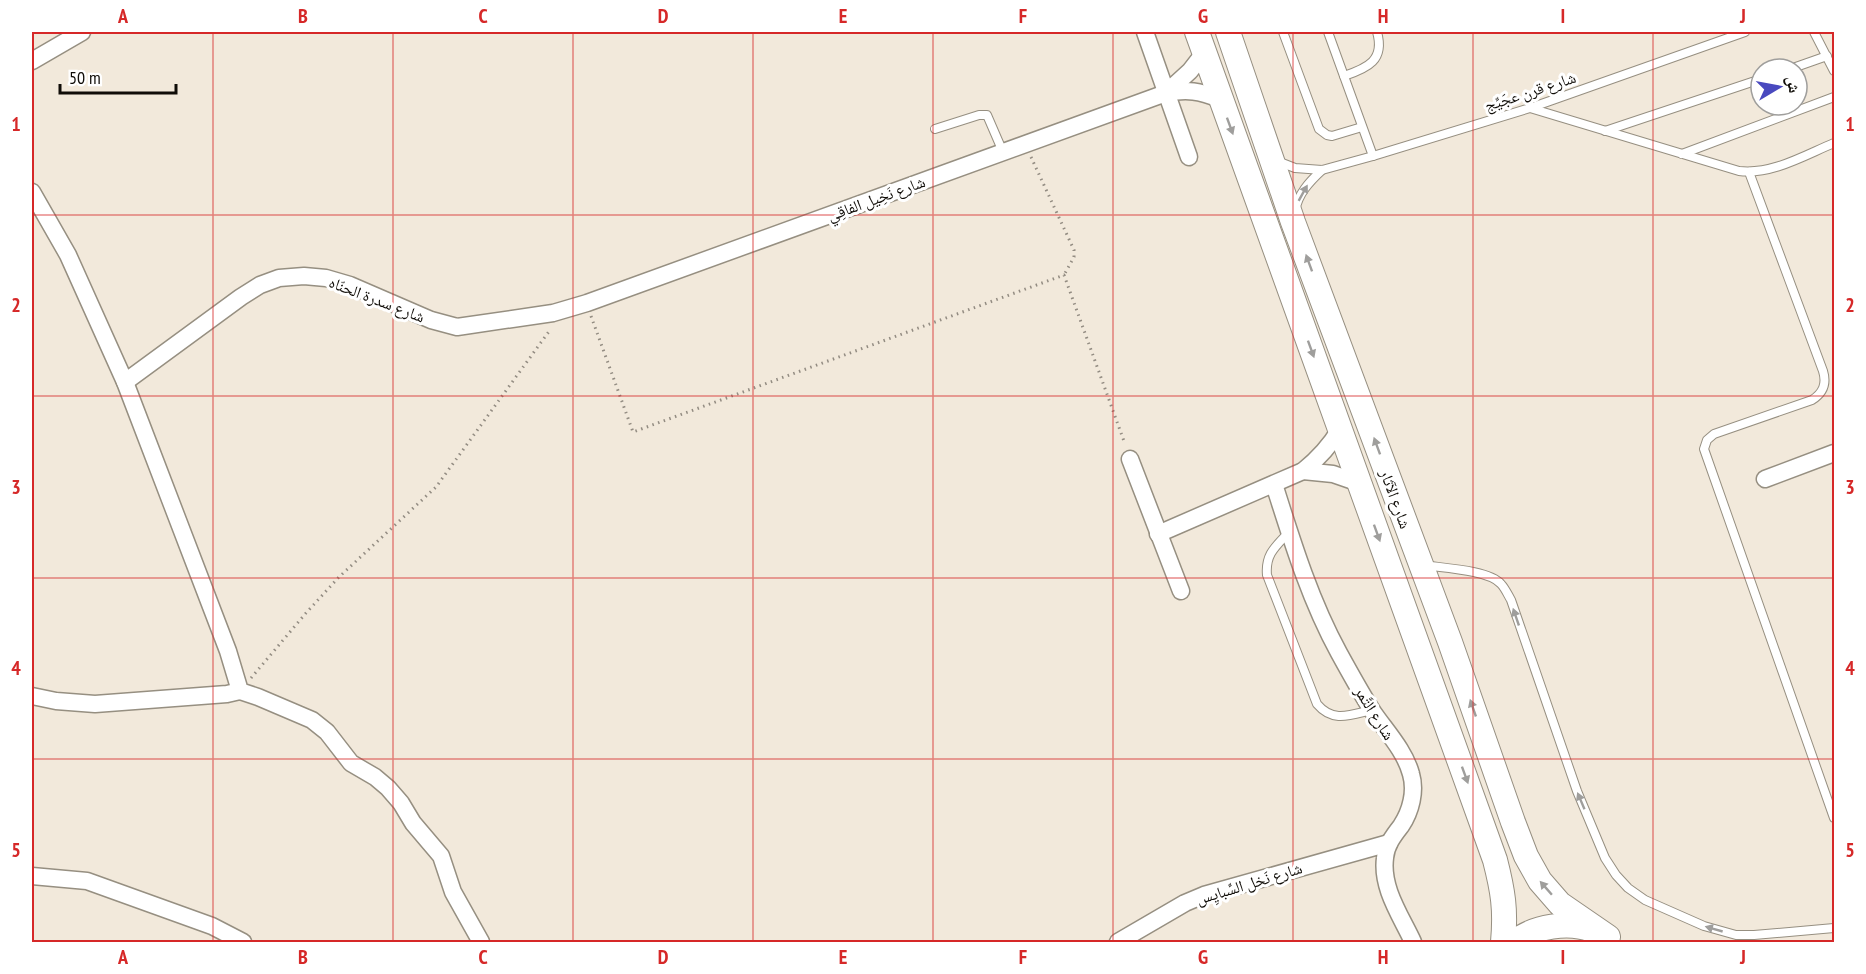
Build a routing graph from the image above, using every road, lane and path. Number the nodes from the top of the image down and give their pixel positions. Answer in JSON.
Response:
{"nodes":[{"id":1,"x":82,"y":32,"type":"edge"},
{"id":2,"x":1145,"y":32,"type":"edge"},
{"id":3,"x":1228,"y":32,"type":"edge"},
{"id":4,"x":1283,"y":32,"type":"edge"},
{"id":5,"x":1328,"y":32,"type":"edge"},
{"id":6,"x":1377,"y":32,"type":"edge"},
{"id":7,"x":1745,"y":32,"type":"edge"},
{"id":8,"x":1814,"y":32,"type":"edge"},
{"id":9,"x":1200,"y":42,"type":"edge"},
{"id":10,"x":1827,"y":56,"type":"junction"},
{"id":11,"x":32,"y":61,"type":"edge"},
{"id":12,"x":1809,"y":62,"type":"edge"},
{"id":13,"x":1834,"y":71,"type":"edge"},
{"id":14,"x":1344,"y":76,"type":"junction"},
{"id":15,"x":1749,"y":83,"type":"edge"},
{"id":16,"x":1166,"y":93,"type":"junction"},
{"id":17,"x":1834,"y":97,"type":"edge"},
{"id":18,"x":1220,"y":99,"type":"junction"},
{"id":19,"x":1530,"y":108,"type":"junction"},
{"id":20,"x":1362,"y":127,"type":"junction"},
{"id":21,"x":935,"y":129,"type":"dead end"},
{"id":22,"x":1605,"y":132,"type":"junction"},
{"id":23,"x":1834,"y":142,"type":"edge"},
{"id":24,"x":1026,"y":144,"type":"junction"},
{"id":25,"x":1003,"y":152,"type":"junction"},
{"id":26,"x":1682,"y":154,"type":"junction"},
{"id":27,"x":1372,"y":156,"type":"junction"},
{"id":28,"x":1189,"y":157,"type":"dead end"},
{"id":29,"x":1273,"y":159,"type":"junction"},
{"id":30,"x":1322,"y":170,"type":"junction"},
{"id":31,"x":1749,"y":172,"type":"junction"},
{"id":32,"x":32,"y":192,"type":"edge"},
{"id":33,"x":1293,"y":222,"type":"junction"},
{"id":34,"x":1064,"y":275,"type":"junction"},
{"id":35,"x":586,"y":303,"type":"junction"},
{"id":36,"x":564,"y":310,"type":"junction"},
{"id":37,"x":125,"y":382,"type":"junction"},
{"id":38,"x":1340,"y":429,"type":"junction"},
{"id":39,"x":1834,"y":453,"type":"edge"},
{"id":40,"x":1130,"y":459,"type":"joint"},
{"id":41,"x":1303,"y":471,"type":"junction"},
{"id":42,"x":1765,"y":479,"type":"dead end"},
{"id":43,"x":1274,"y":483,"type":"junction"},
{"id":44,"x":1359,"y":483,"type":"junction"},
{"id":45,"x":1290,"y":532,"type":"junction"},
{"id":46,"x":1158,"y":534,"type":"junction"},
{"id":47,"x":1421,"y":565,"type":"junction"},
{"id":48,"x":1181,"y":591,"type":"dead end"},
{"id":49,"x":240,"y":691,"type":"junction"},
{"id":50,"x":32,"y":696,"type":"edge"},
{"id":51,"x":1372,"y":710,"type":"junction"},
{"id":52,"x":1834,"y":818,"type":"edge"},
{"id":53,"x":1389,"y":843,"type":"junction"},
{"id":54,"x":32,"y":876,"type":"edge"},
{"id":55,"x":1834,"y":928,"type":"edge"},
{"id":56,"x":1137,"y":938,"type":"edge"},
{"id":57,"x":1612,"y":940,"type":"edge"},
{"id":58,"x":243,"y":942,"type":"edge"},
{"id":59,"x":481,"y":942,"type":"edge"},
{"id":60,"x":1118,"y":942,"type":"edge"},
{"id":61,"x":1413,"y":942,"type":"edge"},
{"id":62,"x":1503,"y":942,"type":"edge"},
{"id":63,"x":1515,"y":942,"type":"edge"}],
"edges":[{"from":1,"to":11,"type":"street"},
{"from":2,"to":16,"type":"street"},
{"from":3,"to":29,"type":"street","name":"شارع الآثار"},
{"from":4,"to":20,"type":"lane"},
{"from":5,"to":14,"type":"lane"},
{"from":6,"to":14,"type":"lane"},
{"from":7,"to":19,"type":"lane","name":"شارع قرن عجَيِّج"},
{"from":8,"to":10,"type":"lane"},
{"from":9,"to":16,"type":"street","name":"شارع نَخِيل الفاقِي"},
{"from":9,"to":18,"type":"street","name":"شارع الآثار"},
{"from":10,"to":12,"type":"lane"},
{"from":10,"to":13,"type":"lane"},
{"from":14,"to":20,"type":"lane"},
{"from":15,"to":22,"type":"lane"},
{"from":16,"to":18,"type":"street","name":"شارع نَخِيل الفاقِي"},
{"from":16,"to":24,"type":"street","name":"شارع نَخِيل الفاقِي"},
{"from":16,"to":28,"type":"street"},
{"from":17,"to":26,"type":"lane"},
{"from":18,"to":38,"type":"street","name":"شارع الآثار","one_way":true},
{"from":19,"to":22,"type":"lane"},
{"from":19,"to":27,"type":"lane","name":"شارع قرن عجَيِّج"},
{"from":20,"to":27,"type":"lane"},
{"from":21,"to":25,"type":"lane"},
{"from":22,"to":26,"type":"lane"},
{"from":23,"to":31,"type":"lane"},
{"from":24,"to":25,"type":"street","name":"شارع نَخِيل الفاقِي"},
{"from":24,"to":34,"type":"path"},
{"from":25,"to":35,"type":"street","name":"شارع نَخِيل الفاقِي"},
{"from":26,"to":31,"type":"lane"},
{"from":27,"to":30,"type":"lane","name":"شارع قرن عجَيِّج"},
{"from":29,"to":30,"type":"lane","name":"شارع قرن عجَيِّج"},
{"from":29,"to":33,"type":"street","name":"شارع الآثار"},
{"from":33,"to":30,"type":"lane","one_way":true},
{"from":31,"to":52,"type":"lane"},
{"from":32,"to":37,"type":"street"},
{"from":47,"to":33,"type":"street","name":"شارع الآثار","one_way":true},
{"from":34,"to":35,"type":"path"},
{"from":34,"to":40,"type":"path"},
{"from":35,"to":36,"type":"street","name":"شارع سدرة الحنّاه"},
{"from":36,"to":37,"type":"street","name":"شارع سدرة الحنّاه"},
{"from":36,"to":49,"type":"path"},
{"from":37,"to":49,"type":"street"},
{"from":38,"to":41,"type":"street"},
{"from":38,"to":44,"type":"street","name":"شارع الآثار"},
{"from":39,"to":42,"type":"street"},
{"from":40,"to":46,"type":"street"},
{"from":41,"to":43,"type":"street"},
{"from":41,"to":44,"type":"street"},
{"from":43,"to":45,"type":"street","name":"شارع التَّمر"},
{"from":43,"to":46,"type":"street"},
{"from":44,"to":62,"type":"street","name":"شارع الآثار","one_way":true},
{"from":45,"to":51,"type":"street","name":"شارع التَّمر"},
{"from":45,"to":51,"type":"lane"},
{"from":46,"to":48,"type":"street"},
{"from":55,"to":47,"type":"lane","one_way":true},
{"from":57,"to":47,"type":"street","name":"شارع الآثار","one_way":true},
{"from":49,"to":50,"type":"street"},
{"from":49,"to":59,"type":"street"},
{"from":51,"to":53,"type":"street","name":"شارع التَّمر"},
{"from":53,"to":56,"type":"street","name":"شارع نَخل السِّبايِس"},
{"from":53,"to":61,"type":"street","name":"شارع التَّمر"},
{"from":54,"to":58,"type":"street"},
{"from":56,"to":60,"type":"street","name":"شارع نَخل السِّبايِس"},
{"from":57,"to":63,"type":"street"}]}
